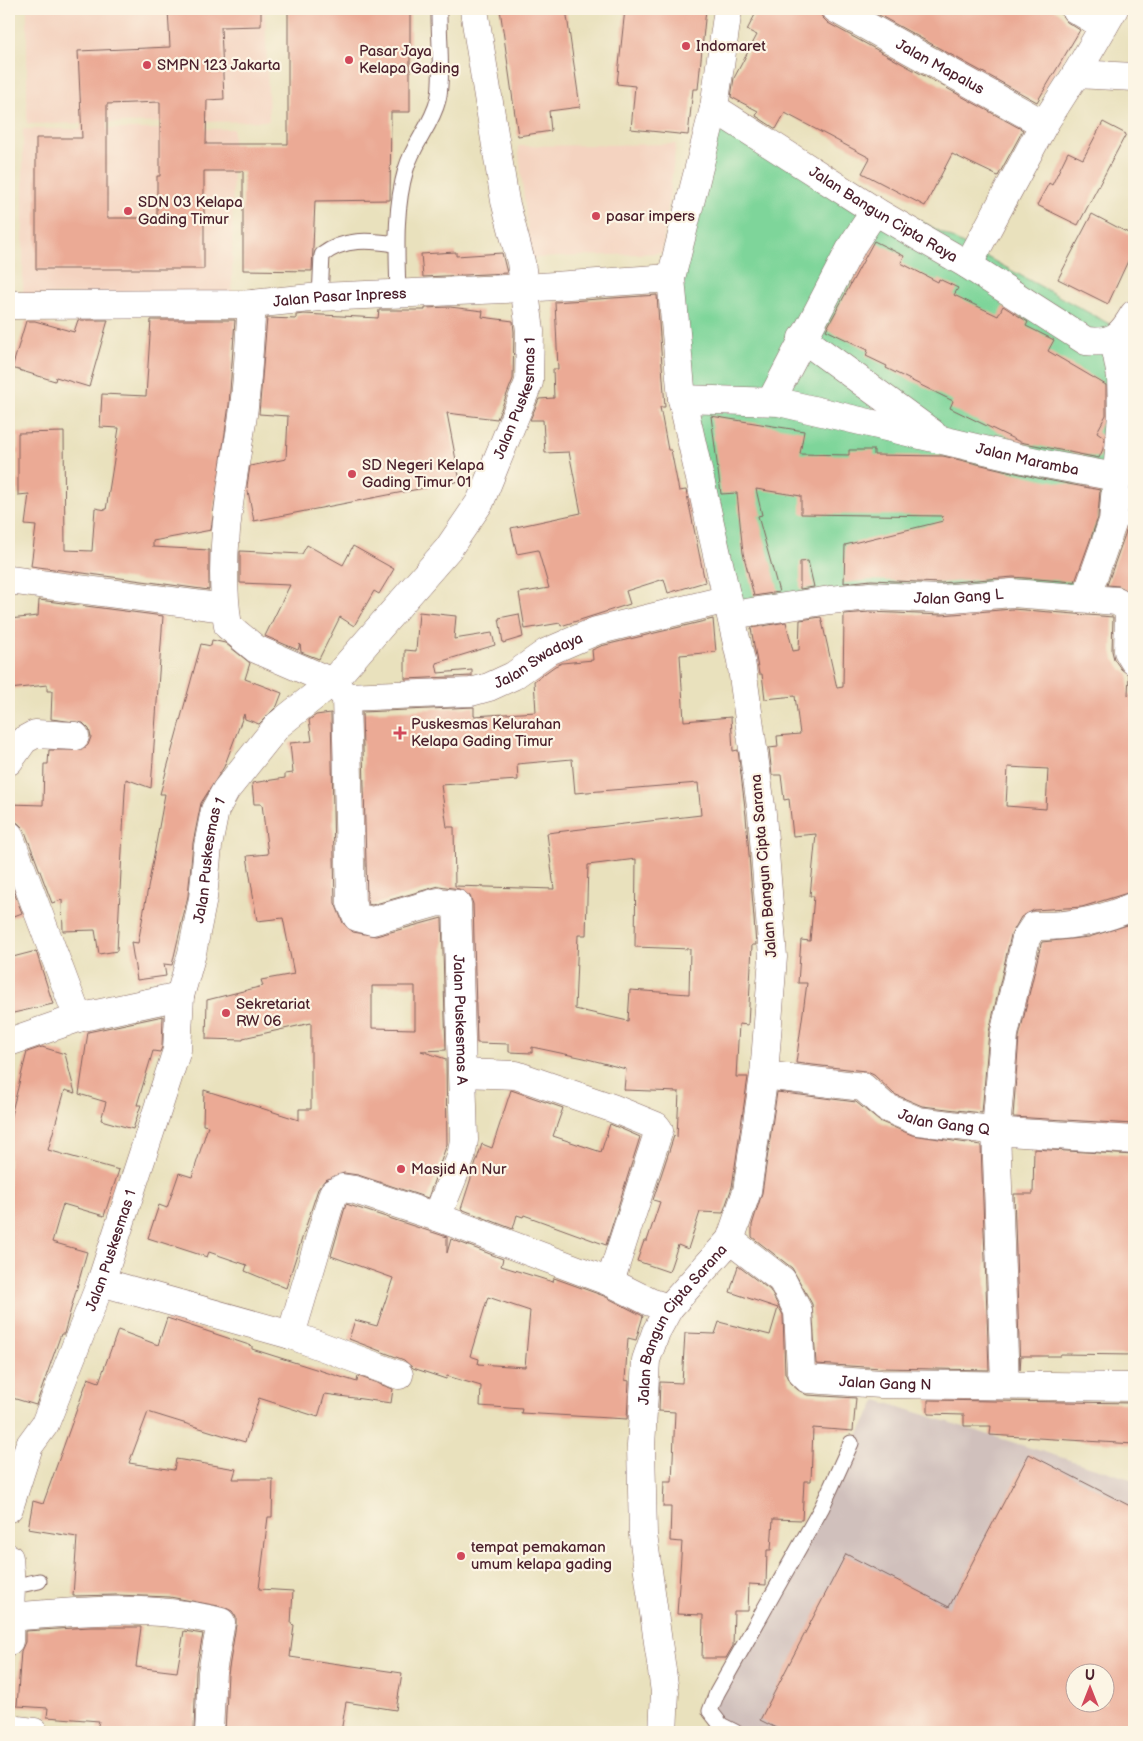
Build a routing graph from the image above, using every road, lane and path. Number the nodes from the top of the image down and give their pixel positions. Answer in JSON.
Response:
{"nodes":[{"id":1,"x":728,"y":9,"type":"edge"},
{"id":2,"x":836,"y":9,"type":"edge"},
{"id":3,"x":1075,"y":9,"type":"edge"},
{"id":4,"x":474,"y":10,"type":"edge"},
{"id":5,"x":439,"y":16,"type":"dead end"},
{"id":6,"x":1109,"y":17,"type":"edge"},
{"id":7,"x":1076,"y":74,"type":"junction"},
{"id":8,"x":1134,"y":77,"type":"edge"},
{"id":9,"x":714,"y":108,"type":"junction"},
{"id":10,"x":1044,"y":124,"type":"junction"},
{"id":11,"x":875,"y":211,"type":"junction"},
{"id":12,"x":395,"y":244,"type":"junction"},
{"id":13,"x":968,"y":265,"type":"junction"},
{"id":14,"x":671,"y":278,"type":"junction"},
{"id":15,"x":525,"y":288,"type":"junction"},
{"id":16,"x":398,"y":295,"type":"junction"},
{"id":17,"x":320,"y":297,"type":"junction"},
{"id":18,"x":9,"y":304,"type":"edge"},
{"id":19,"x":252,"y":304,"type":"junction"},
{"id":20,"x":1134,"y":314,"type":"edge"},
{"id":21,"x":802,"y":338,"type":"junction"},
{"id":22,"x":1114,"y":339,"type":"junction"},
{"id":23,"x":682,"y":398,"type":"junction"},
{"id":24,"x":771,"y":401,"type":"junction"},
{"id":25,"x":940,"y":439,"type":"junction"},
{"id":26,"x":1116,"y":477,"type":"junction"},
{"id":27,"x":9,"y":580,"type":"edge"},
{"id":28,"x":1086,"y":598,"type":"junction"},
{"id":29,"x":730,"y":607,"type":"junction"},
{"id":30,"x":225,"y":608,"type":"junction"},
{"id":31,"x":1134,"y":661,"type":"edge"},
{"id":32,"x":339,"y":690,"type":"junction"},
{"id":33,"x":76,"y":736,"type":"dead end"},
{"id":34,"x":9,"y":761,"type":"edge"},
{"id":35,"x":9,"y":835,"type":"edge"},
{"id":36,"x":1134,"y":906,"type":"edge"},
{"id":37,"x":180,"y":996,"type":"junction"},
{"id":38,"x":78,"y":1018,"type":"junction"},
{"id":39,"x":9,"y":1042,"type":"edge"},
{"id":40,"x":463,"y":1073,"type":"junction"},
{"id":41,"x":764,"y":1075,"type":"junction"},
{"id":42,"x":996,"y":1130,"type":"junction"},
{"id":43,"x":1134,"y":1140,"type":"edge"},
{"id":44,"x":437,"y":1217,"type":"junction"},
{"id":45,"x":730,"y":1240,"type":"junction"},
{"id":46,"x":102,"y":1282,"type":"junction"},
{"id":47,"x":610,"y":1282,"type":"junction"},
{"id":48,"x":669,"y":1308,"type":"junction"},
{"id":49,"x":291,"y":1335,"type":"junction"},
{"id":50,"x":399,"y":1375,"type":"dead end"},
{"id":51,"x":1005,"y":1385,"type":"junction"},
{"id":52,"x":1134,"y":1387,"type":"edge"},
{"id":53,"x":850,"y":1443,"type":"dead end"},
{"id":54,"x":9,"y":1508,"type":"edge"},
{"id":55,"x":9,"y":1558,"type":"edge"},
{"id":56,"x":39,"y":1581,"type":"dead end"},
{"id":57,"x":11,"y":1587,"type":"junction"},
{"id":58,"x":10,"y":1629,"type":"edge"},
{"id":59,"x":9,"y":1729,"type":"edge"},
{"id":60,"x":34,"y":1732,"type":"edge"},
{"id":61,"x":209,"y":1732,"type":"edge"},
{"id":62,"x":663,"y":1732,"type":"edge"},
{"id":63,"x":735,"y":1732,"type":"edge"}],
"edges":[{"from":1,"to":9,"type":"street","name":"Jalan Bangun Cipta Sarana"},
{"from":2,"to":10,"type":"street","name":"Jalan Mapalus"},
{"from":3,"to":6,"type":"street"},
{"from":4,"to":15,"type":"street","name":"Jalan Puskesmas 1"},
{"from":5,"to":12,"type":"lane"},
{"from":6,"to":7,"type":"street","name":"Jalan Bangun Cipta Raya"},
{"from":7,"to":8,"type":"street"},
{"from":7,"to":10,"type":"street","name":"Jalan Bangun Cipta Raya"},
{"from":9,"to":11,"type":"street","name":"Jalan Bangun Cipta Raya"},
{"from":9,"to":14,"type":"street","name":"Jalan Bangun Cipta Sarana"},
{"from":10,"to":13,"type":"street","name":"Jalan Bangun Cipta Raya"},
{"from":11,"to":13,"type":"street","name":"Jalan Bangun Cipta Raya"},
{"from":11,"to":21,"type":"street"},
{"from":12,"to":16,"type":"lane"},
{"from":12,"to":17,"type":"lane"},
{"from":13,"to":22,"type":"street"},
{"from":14,"to":15,"type":"street","name":"Jalan Pasar Inpress"},
{"from":14,"to":23,"type":"street","name":"Jalan Bangun Cipta Sarana"},
{"from":15,"to":16,"type":"street","name":"Jalan Pasar Inpress"},
{"from":15,"to":32,"type":"street","name":"Jalan Puskesmas 1"},
{"from":16,"to":17,"type":"street","name":"Jalan Pasar Inpress"},
{"from":17,"to":19,"type":"street","name":"Jalan Pasar Inpress"},
{"from":18,"to":19,"type":"street","name":"Jalan Pasar Inpress"},
{"from":19,"to":30,"type":"street"},
{"from":20,"to":22,"type":"street"},
{"from":21,"to":24,"type":"street"},
{"from":21,"to":25,"type":"street","name":"Jalan Maramba"},
{"from":22,"to":26,"type":"street"},
{"from":23,"to":24,"type":"street","name":"Jalan Maramba"},
{"from":23,"to":29,"type":"street","name":"Jalan Bangun Cipta Sarana"},
{"from":24,"to":25,"type":"street","name":"Jalan Maramba"},
{"from":25,"to":26,"type":"street","name":"Jalan Maramba"},
{"from":26,"to":28,"type":"street"},
{"from":27,"to":30,"type":"street"},
{"from":28,"to":29,"type":"street","name":"Jalan Gang L"},
{"from":28,"to":31,"type":"street","name":"Jalan Gang L"},
{"from":29,"to":32,"type":"street","name":"Jalan Swadaya"},
{"from":29,"to":41,"type":"street","name":"Jalan Bangun Cipta Sarana"},
{"from":30,"to":32,"type":"street"},
{"from":32,"to":37,"type":"street","name":"Jalan Puskesmas 1"},
{"from":32,"to":40,"type":"street","name":"Jalan Puskesmas A"},
{"from":33,"to":34,"type":"street"},
{"from":35,"to":38,"type":"street"},
{"from":36,"to":42,"type":"street"},
{"from":37,"to":38,"type":"street"},
{"from":37,"to":46,"type":"street","name":"Jalan Puskesmas 1"},
{"from":38,"to":39,"type":"street"},
{"from":40,"to":44,"type":"street","name":"Jalan Puskesmas A"},
{"from":40,"to":47,"type":"street"},
{"from":41,"to":42,"type":"street","name":"Jalan Gang Q"},
{"from":41,"to":45,"type":"street","name":"Jalan Bangun Cipta Sarana"},
{"from":42,"to":43,"type":"street","name":"Jalan Gang Q"},
{"from":42,"to":51,"type":"street"},
{"from":44,"to":47,"type":"street"},
{"from":44,"to":49,"type":"street"},
{"from":45,"to":48,"type":"street","name":"Jalan Bangun Cipta Sarana"},
{"from":45,"to":51,"type":"street","name":"Jalan Gang N"},
{"from":46,"to":49,"type":"street"},
{"from":46,"to":54,"type":"street","name":"Jalan Puskesmas 1"},
{"from":47,"to":48,"type":"street"},
{"from":48,"to":62,"type":"street","name":"Jalan Bangun Cipta Sarana"},
{"from":49,"to":50,"type":"street"},
{"from":51,"to":52,"type":"street","name":"Jalan Gang N"},
{"from":53,"to":63,"type":"lane"},
{"from":55,"to":57,"type":"street"},
{"from":56,"to":57,"type":"lane"},
{"from":57,"to":58,"type":"street"},
{"from":58,"to":61,"type":"street"},
{"from":59,"to":60,"type":"street"}]}
